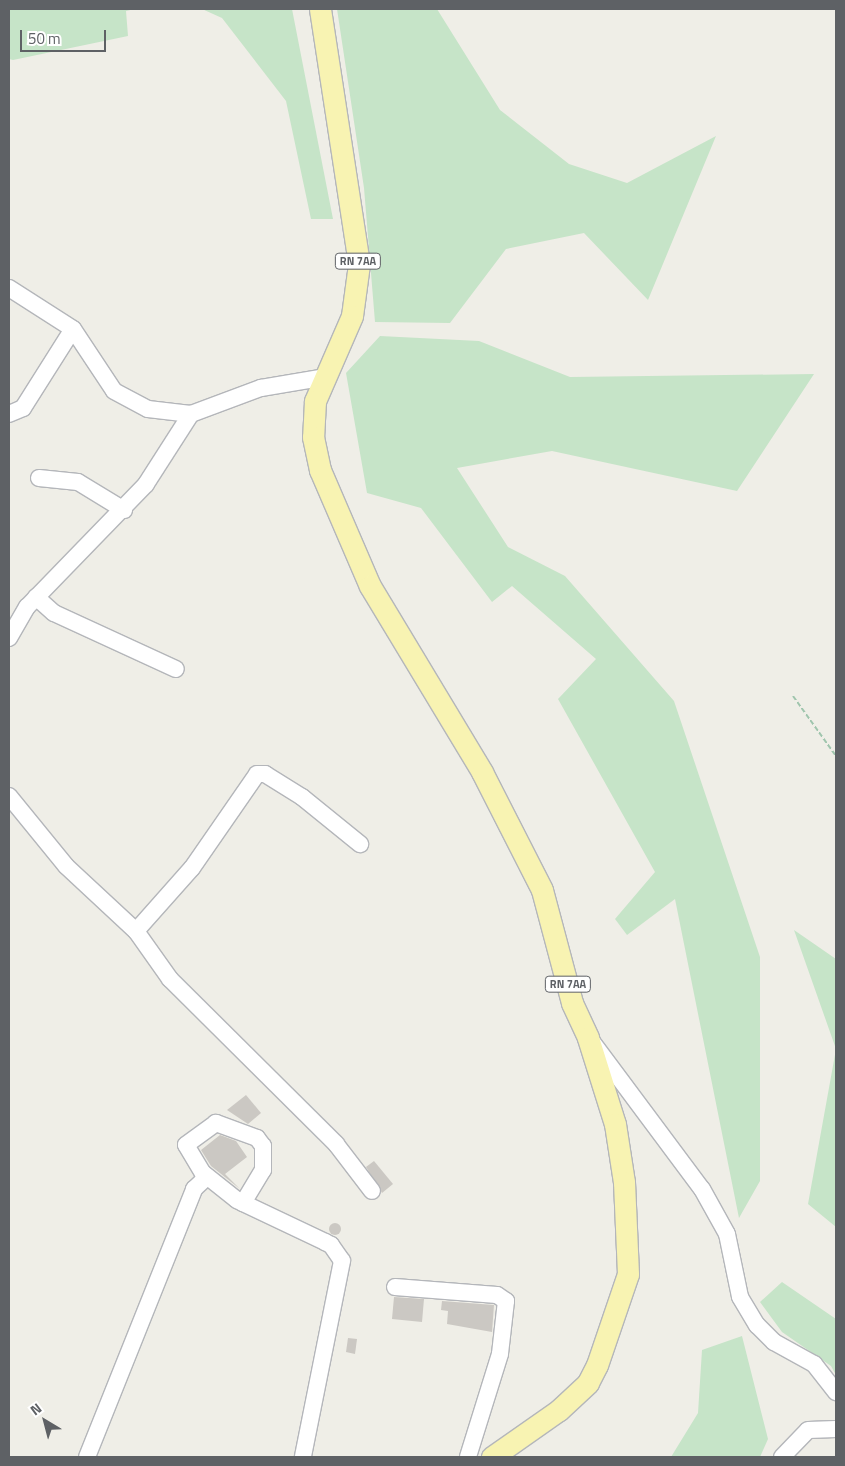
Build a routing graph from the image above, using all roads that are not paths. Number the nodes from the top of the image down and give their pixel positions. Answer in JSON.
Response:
{"nodes":[{"id":1,"x":320,"y":9,"type":"edge"},
{"id":2,"x":9,"y":288,"type":"edge"},
{"id":3,"x":73,"y":329,"type":"junction"},
{"id":4,"x":326,"y":377,"type":"junction"},
{"id":5,"x":9,"y":414,"type":"edge"},
{"id":6,"x":191,"y":414,"type":"junction"},
{"id":7,"x":39,"y":478,"type":"dead end"},
{"id":8,"x":124,"y":510,"type":"junction"},
{"id":9,"x":36,"y":597,"type":"junction"},
{"id":10,"x":9,"y":638,"type":"edge"},
{"id":11,"x":176,"y":669,"type":"dead end"},
{"id":12,"x":9,"y":796,"type":"edge"},
{"id":13,"x":360,"y":844,"type":"dead end"},
{"id":14,"x":136,"y":930,"type":"junction"},
{"id":15,"x":588,"y":1038,"type":"junction"},
{"id":16,"x":207,"y":1177,"type":"junction"},
{"id":17,"x":372,"y":1191,"type":"dead end"},
{"id":18,"x":243,"y":1203,"type":"junction"},
{"id":19,"x":395,"y":1287,"type":"dead end"},
{"id":20,"x":836,"y":1392,"type":"edge"},
{"id":21,"x":836,"y":1429,"type":"edge"},
{"id":22,"x":87,"y":1457,"type":"edge"},
{"id":23,"x":303,"y":1457,"type":"edge"},
{"id":24,"x":468,"y":1457,"type":"edge"},
{"id":25,"x":492,"y":1457,"type":"edge"},
{"id":26,"x":782,"y":1457,"type":"edge"}],
"edges":[{"from":1,"to":4,"type":"main road","number":"RN 7AA"},
{"from":2,"to":3,"type":"street"},
{"from":3,"to":5,"type":"street"},
{"from":3,"to":6,"type":"street"},
{"from":4,"to":6,"type":"street"},
{"from":4,"to":15,"type":"main road","number":"RN 7AA"},
{"from":6,"to":8,"type":"street"},
{"from":7,"to":8,"type":"street"},
{"from":8,"to":9,"type":"street"},
{"from":9,"to":10,"type":"street"},
{"from":9,"to":11,"type":"street"},
{"from":12,"to":14,"type":"street"},
{"from":13,"to":14,"type":"street"},
{"from":14,"to":17,"type":"street"},
{"from":15,"to":20,"type":"street"},
{"from":15,"to":25,"type":"main road","number":"RN 7AA"},
{"from":16,"to":18,"type":"street"},
{"from":16,"to":18,"type":"street"},
{"from":16,"to":22,"type":"street"},
{"from":18,"to":23,"type":"street"},
{"from":19,"to":24,"type":"street"},
{"from":21,"to":26,"type":"street"}]}
